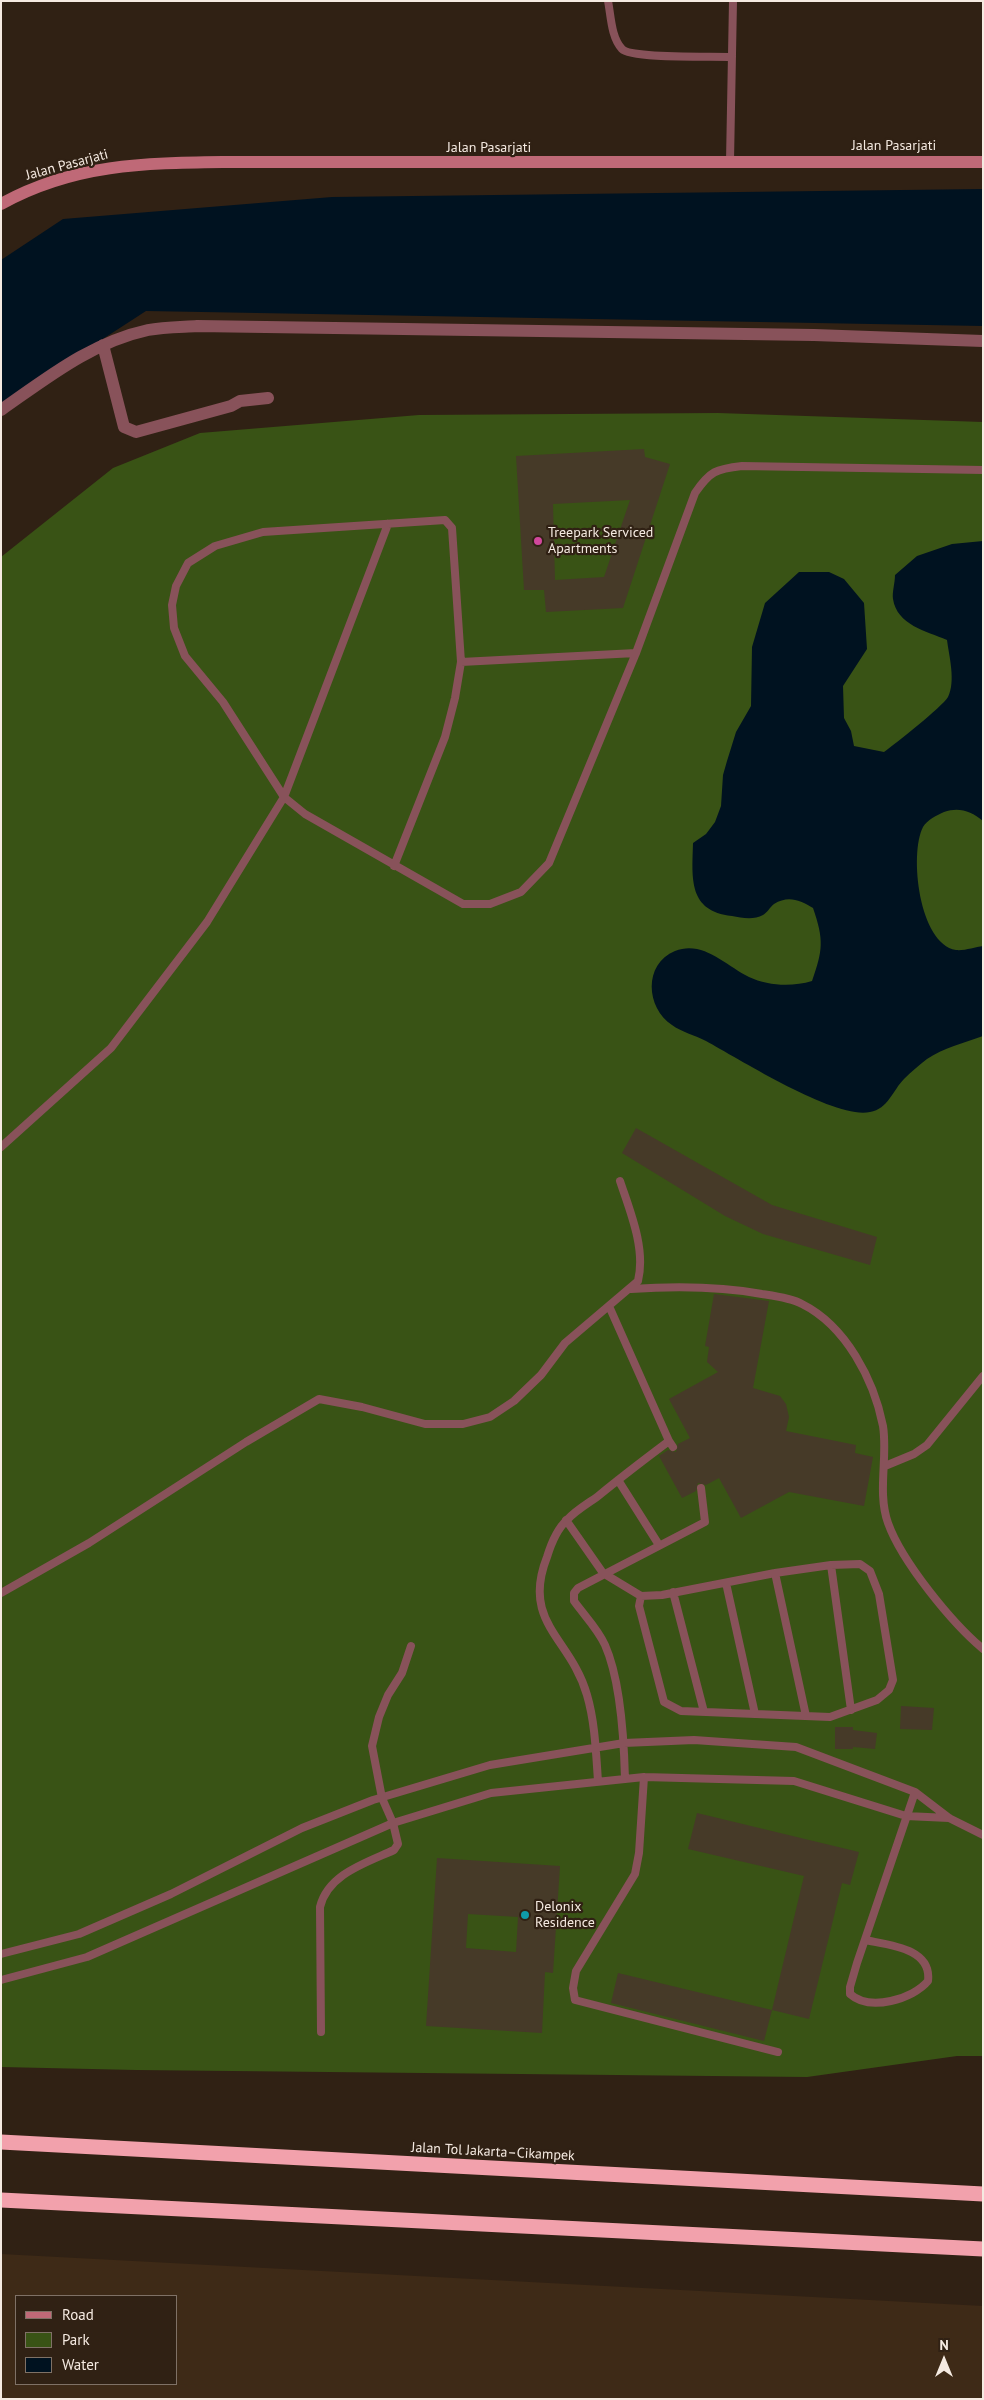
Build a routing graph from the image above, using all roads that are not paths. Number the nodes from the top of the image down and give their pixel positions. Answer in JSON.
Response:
{"nodes":[{"id":1,"x":608,"y":1,"type":"edge"},
{"id":2,"x":733,"y":1,"type":"edge"},
{"id":3,"x":732,"y":57,"type":"junction"},
{"id":4,"x":730,"y":161,"type":"junction"},
{"id":5,"x":983,"y":162,"type":"edge"},
{"id":6,"x":1,"y":204,"type":"edge"},
{"id":7,"x":983,"y":341,"type":"edge"},
{"id":8,"x":103,"y":344,"type":"junction"},
{"id":9,"x":268,"y":398,"type":"dead end"},
{"id":10,"x":1,"y":410,"type":"edge"},
{"id":11,"x":983,"y":470,"type":"edge"},
{"id":12,"x":388,"y":524,"type":"junction"},
{"id":13,"x":636,"y":652,"type":"junction"},
{"id":14,"x":460,"y":662,"type":"junction"},
{"id":15,"x":284,"y":797,"type":"junction"},
{"id":16,"x":394,"y":866,"type":"junction"},
{"id":17,"x":1,"y":1147,"type":"edge"},
{"id":18,"x":620,"y":1181,"type":"dead end"},
{"id":19,"x":631,"y":1289,"type":"junction"},
{"id":20,"x":609,"y":1306,"type":"junction"},
{"id":21,"x":983,"y":1376,"type":"edge"},
{"id":22,"x":885,"y":1466,"type":"junction"},
{"id":23,"x":618,"y":1480,"type":"junction"},
{"id":24,"x":700,"y":1488,"type":"dead end"},
{"id":25,"x":566,"y":1520,"type":"junction"},
{"id":26,"x":659,"y":1545,"type":"junction"},
{"id":27,"x":831,"y":1565,"type":"junction"},
{"id":28,"x":603,"y":1573,"type":"junction"},
{"id":29,"x":775,"y":1573,"type":"junction"},
{"id":30,"x":726,"y":1583,"type":"junction"},
{"id":31,"x":672,"y":1592,"type":"junction"},
{"id":32,"x":1,"y":1593,"type":"edge"},
{"id":33,"x":641,"y":1596,"type":"junction"},
{"id":34,"x":411,"y":1646,"type":"dead end"},
{"id":35,"x":983,"y":1649,"type":"edge"},
{"id":36,"x":851,"y":1710,"type":"junction"},
{"id":37,"x":704,"y":1712,"type":"junction"},
{"id":38,"x":755,"y":1714,"type":"junction"},
{"id":39,"x":806,"y":1716,"type":"junction"},
{"id":40,"x":624,"y":1744,"type":"junction"},
{"id":41,"x":596,"y":1748,"type":"junction"},
{"id":42,"x":644,"y":1777,"type":"junction"},
{"id":43,"x":625,"y":1779,"type":"junction"},
{"id":44,"x":598,"y":1781,"type":"junction"},
{"id":45,"x":915,"y":1792,"type":"junction"},
{"id":46,"x":382,"y":1798,"type":"junction"},
{"id":47,"x":906,"y":1816,"type":"junction"},
{"id":48,"x":949,"y":1818,"type":"junction"},
{"id":49,"x":393,"y":1823,"type":"junction"},
{"id":50,"x":983,"y":1835,"type":"edge"},
{"id":51,"x":865,"y":1940,"type":"junction"},
{"id":52,"x":1,"y":1954,"type":"edge"},
{"id":53,"x":1,"y":1980,"type":"edge"},
{"id":54,"x":321,"y":2032,"type":"dead end"},
{"id":55,"x":778,"y":2052,"type":"dead end"},
{"id":56,"x":1,"y":2142,"type":"edge"},
{"id":57,"x":983,"y":2194,"type":"edge"},
{"id":58,"x":1,"y":2200,"type":"edge"},
{"id":59,"x":983,"y":2249,"type":"edge"}],
"edges":[{"from":1,"to":3,"type":"lane"},
{"from":2,"to":3,"type":"lane"},
{"from":3,"to":4,"type":"lane"},
{"from":4,"to":5,"type":"main road","name":"Jalan Pasarjati"},
{"from":4,"to":6,"type":"main road","name":"Jalan Pasarjati"},
{"from":7,"to":8,"type":"street"},
{"from":8,"to":9,"type":"street"},
{"from":8,"to":10,"type":"street"},
{"from":11,"to":13,"type":"lane"},
{"from":12,"to":14,"type":"lane"},
{"from":12,"to":15,"type":"lane"},
{"from":12,"to":15,"type":"lane"},
{"from":13,"to":14,"type":"lane"},
{"from":13,"to":16,"type":"lane"},
{"from":14,"to":16,"type":"lane"},
{"from":15,"to":16,"type":"lane"},
{"from":15,"to":17,"type":"lane"},
{"from":18,"to":19,"type":"lane"},
{"from":19,"to":20,"type":"lane"},
{"from":19,"to":22,"type":"lane"},
{"from":20,"to":23,"type":"lane"},
{"from":20,"to":32,"type":"lane"},
{"from":21,"to":22,"type":"lane"},
{"from":22,"to":35,"type":"lane"},
{"from":23,"to":25,"type":"lane"},
{"from":23,"to":26,"type":"lane"},
{"from":24,"to":26,"type":"lane"},
{"from":25,"to":28,"type":"lane"},
{"from":25,"to":41,"type":"lane"},
{"from":26,"to":28,"type":"lane"},
{"from":27,"to":29,"type":"lane"},
{"from":27,"to":36,"type":"lane"},
{"from":27,"to":36,"type":"lane"},
{"from":28,"to":33,"type":"lane"},
{"from":28,"to":40,"type":"lane"},
{"from":29,"to":30,"type":"lane"},
{"from":29,"to":39,"type":"lane"},
{"from":30,"to":31,"type":"lane"},
{"from":30,"to":38,"type":"lane"},
{"from":31,"to":33,"type":"lane"},
{"from":31,"to":37,"type":"lane"},
{"from":33,"to":37,"type":"lane"},
{"from":34,"to":46,"type":"lane"},
{"from":36,"to":39,"type":"lane"},
{"from":37,"to":38,"type":"lane"},
{"from":38,"to":39,"type":"lane"},
{"from":40,"to":41,"type":"lane"},
{"from":40,"to":43,"type":"lane"},
{"from":40,"to":45,"type":"lane"},
{"from":41,"to":44,"type":"lane"},
{"from":41,"to":46,"type":"lane"},
{"from":42,"to":43,"type":"lane"},
{"from":42,"to":47,"type":"lane"},
{"from":42,"to":55,"type":"lane"},
{"from":43,"to":44,"type":"lane"},
{"from":44,"to":49,"type":"lane"},
{"from":45,"to":47,"type":"lane"},
{"from":45,"to":48,"type":"lane"},
{"from":46,"to":49,"type":"lane"},
{"from":46,"to":52,"type":"lane"},
{"from":47,"to":48,"type":"lane"},
{"from":47,"to":51,"type":"lane"},
{"from":48,"to":50,"type":"lane"},
{"from":49,"to":53,"type":"lane"},
{"from":49,"to":54,"type":"lane"},
{"from":51,"to":51,"type":"lane"},
{"from":56,"to":57,"type":"highway","name":"Jalan Tol Jakarta–Cikampek"},
{"from":58,"to":59,"type":"highway"}]}
